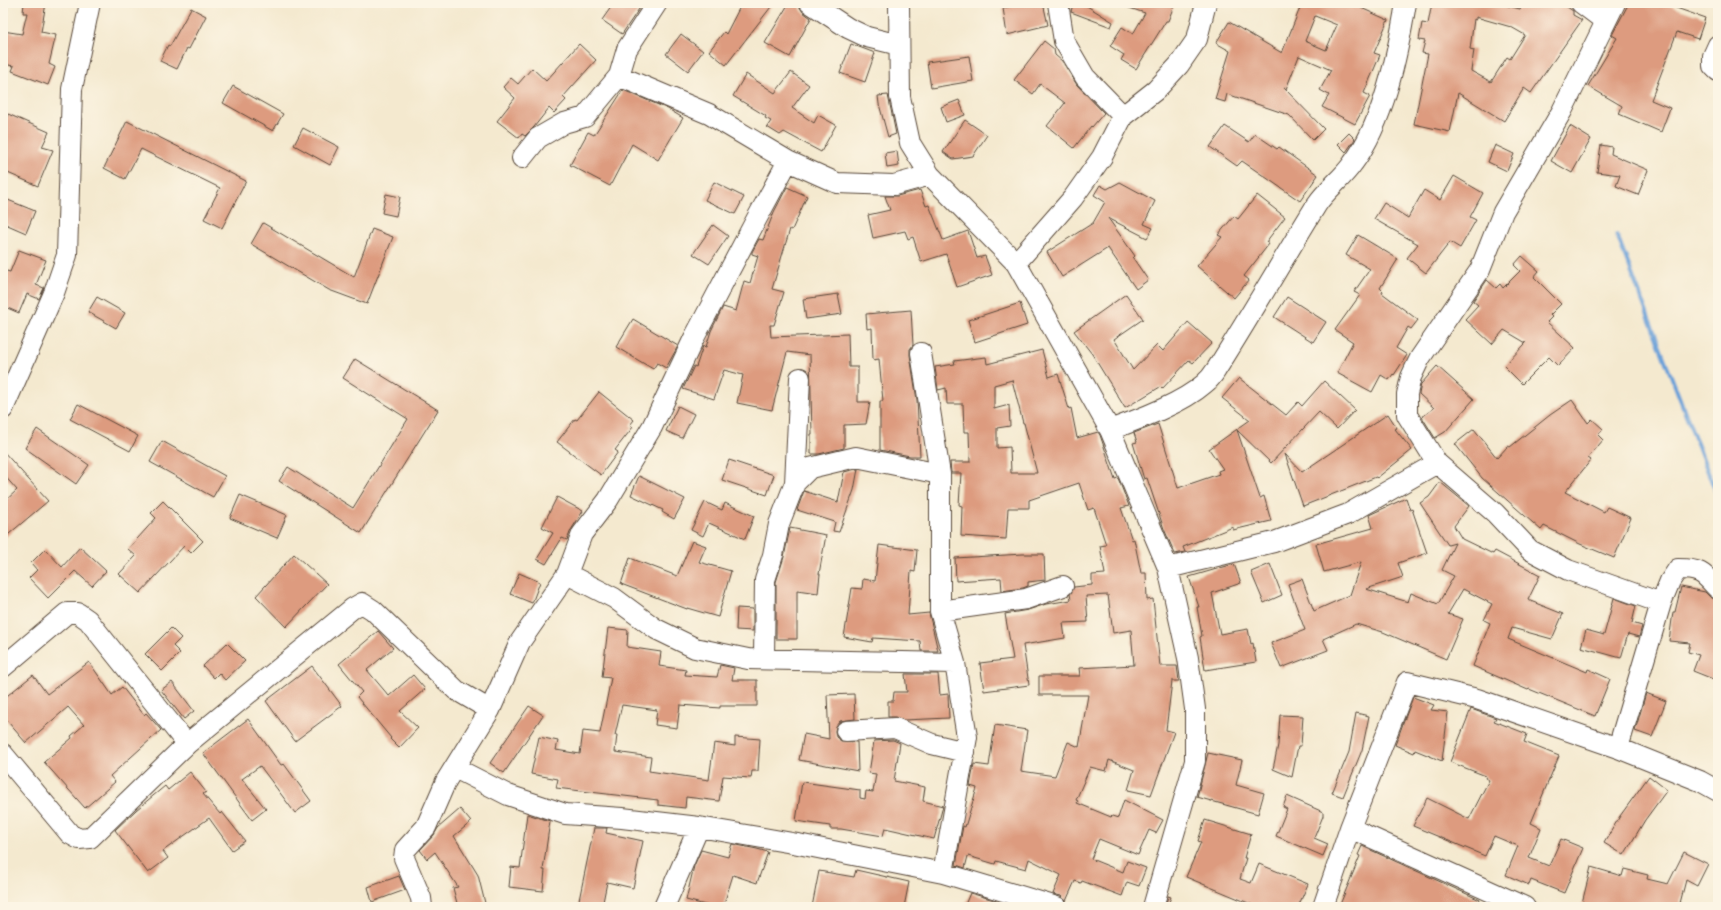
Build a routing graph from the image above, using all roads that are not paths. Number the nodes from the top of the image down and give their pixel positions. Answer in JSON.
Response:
{"nodes":[{"id":1,"x":90,"y":3,"type":"edge"},
{"id":2,"x":657,"y":3,"type":"edge"},
{"id":3,"x":810,"y":3,"type":"edge"},
{"id":4,"x":899,"y":3,"type":"edge"},
{"id":5,"x":1058,"y":3,"type":"edge"},
{"id":6,"x":1206,"y":3,"type":"edge"},
{"id":7,"x":1406,"y":3,"type":"edge"},
{"id":8,"x":1581,"y":3,"type":"edge"},
{"id":9,"x":1615,"y":3,"type":"edge"},
{"id":10,"x":1604,"y":21,"type":"junction"},
{"id":11,"x":899,"y":45,"type":"junction"},
{"id":12,"x":1718,"y":45,"type":"edge"},
{"id":13,"x":1718,"y":71,"type":"edge"},
{"id":14,"x":618,"y":76,"type":"junction"},
{"id":15,"x":1123,"y":116,"type":"junction"},
{"id":16,"x":522,"y":158,"type":"dead end"},
{"id":17,"x":788,"y":161,"type":"junction"},
{"id":18,"x":930,"y":175,"type":"junction"},
{"id":19,"x":1016,"y":263,"type":"junction"},
{"id":20,"x":921,"y":353,"type":"dead end"},
{"id":21,"x":800,"y":378,"type":"dead end"},
{"id":22,"x":3,"y":409,"type":"edge"},
{"id":23,"x":1110,"y":430,"type":"junction"},
{"id":24,"x":1437,"y":463,"type":"junction"},
{"id":25,"x":940,"y":474,"type":"junction"},
{"id":26,"x":795,"y":483,"type":"junction"},
{"id":27,"x":1168,"y":568,"type":"junction"},
{"id":28,"x":567,"y":574,"type":"junction"},
{"id":29,"x":1063,"y":586,"type":"dead end"},
{"id":30,"x":1718,"y":589,"type":"edge"},
{"id":31,"x":1661,"y":603,"type":"junction"},
{"id":32,"x":940,"y":611,"type":"junction"},
{"id":33,"x":764,"y":658,"type":"junction"},
{"id":34,"x":954,"y":663,"type":"junction"},
{"id":35,"x":3,"y":667,"type":"edge"},
{"id":36,"x":490,"y":710,"type":"junction"},
{"id":37,"x":846,"y":731,"type":"dead end"},
{"id":38,"x":187,"y":744,"type":"junction"},
{"id":39,"x":1618,"y":748,"type":"junction"},
{"id":40,"x":965,"y":752,"type":"junction"},
{"id":41,"x":3,"y":754,"type":"edge"},
{"id":42,"x":455,"y":768,"type":"junction"},
{"id":43,"x":1718,"y":791,"type":"edge"},
{"id":44,"x":699,"y":827,"type":"junction"},
{"id":45,"x":1350,"y":828,"type":"junction"},
{"id":46,"x":943,"y":873,"type":"junction"},
{"id":47,"x":422,"y":907,"type":"edge"},
{"id":48,"x":664,"y":907,"type":"edge"},
{"id":49,"x":1057,"y":907,"type":"edge"},
{"id":50,"x":1152,"y":907,"type":"edge"},
{"id":51,"x":1323,"y":907,"type":"edge"},
{"id":52,"x":1524,"y":907,"type":"edge"}],
"edges":[{"from":1,"to":22,"type":"street"},
{"from":2,"to":14,"type":"street"},
{"from":3,"to":11,"type":"street"},
{"from":4,"to":11,"type":"street"},
{"from":5,"to":15,"type":"street"},
{"from":6,"to":15,"type":"street"},
{"from":7,"to":23,"type":"street"},
{"from":8,"to":10,"type":"street"},
{"from":9,"to":10,"type":"street"},
{"from":10,"to":24,"type":"street"},
{"from":11,"to":18,"type":"street"},
{"from":12,"to":13,"type":"street"},
{"from":14,"to":16,"type":"street"},
{"from":14,"to":17,"type":"street"},
{"from":15,"to":19,"type":"street"},
{"from":17,"to":18,"type":"street"},
{"from":17,"to":28,"type":"street"},
{"from":18,"to":19,"type":"street"},
{"from":19,"to":23,"type":"street"},
{"from":20,"to":25,"type":"street"},
{"from":21,"to":26,"type":"street"},
{"from":23,"to":27,"type":"street"},
{"from":24,"to":27,"type":"street"},
{"from":24,"to":31,"type":"street"},
{"from":25,"to":26,"type":"street"},
{"from":25,"to":32,"type":"street"},
{"from":26,"to":33,"type":"street"},
{"from":27,"to":50,"type":"street"},
{"from":28,"to":33,"type":"street"},
{"from":28,"to":36,"type":"street"},
{"from":29,"to":32,"type":"street"},
{"from":30,"to":31,"type":"street"},
{"from":31,"to":39,"type":"street"},
{"from":32,"to":34,"type":"street"},
{"from":33,"to":34,"type":"street"},
{"from":34,"to":40,"type":"street"},
{"from":35,"to":38,"type":"street"},
{"from":36,"to":38,"type":"street"},
{"from":36,"to":42,"type":"street"},
{"from":37,"to":40,"type":"street"},
{"from":38,"to":41,"type":"street"},
{"from":39,"to":43,"type":"street"},
{"from":39,"to":45,"type":"street"},
{"from":40,"to":46,"type":"street"},
{"from":42,"to":44,"type":"street"},
{"from":42,"to":47,"type":"street"},
{"from":44,"to":46,"type":"street"},
{"from":44,"to":48,"type":"street"},
{"from":45,"to":51,"type":"street"},
{"from":45,"to":52,"type":"street"},
{"from":46,"to":49,"type":"street"}]}
